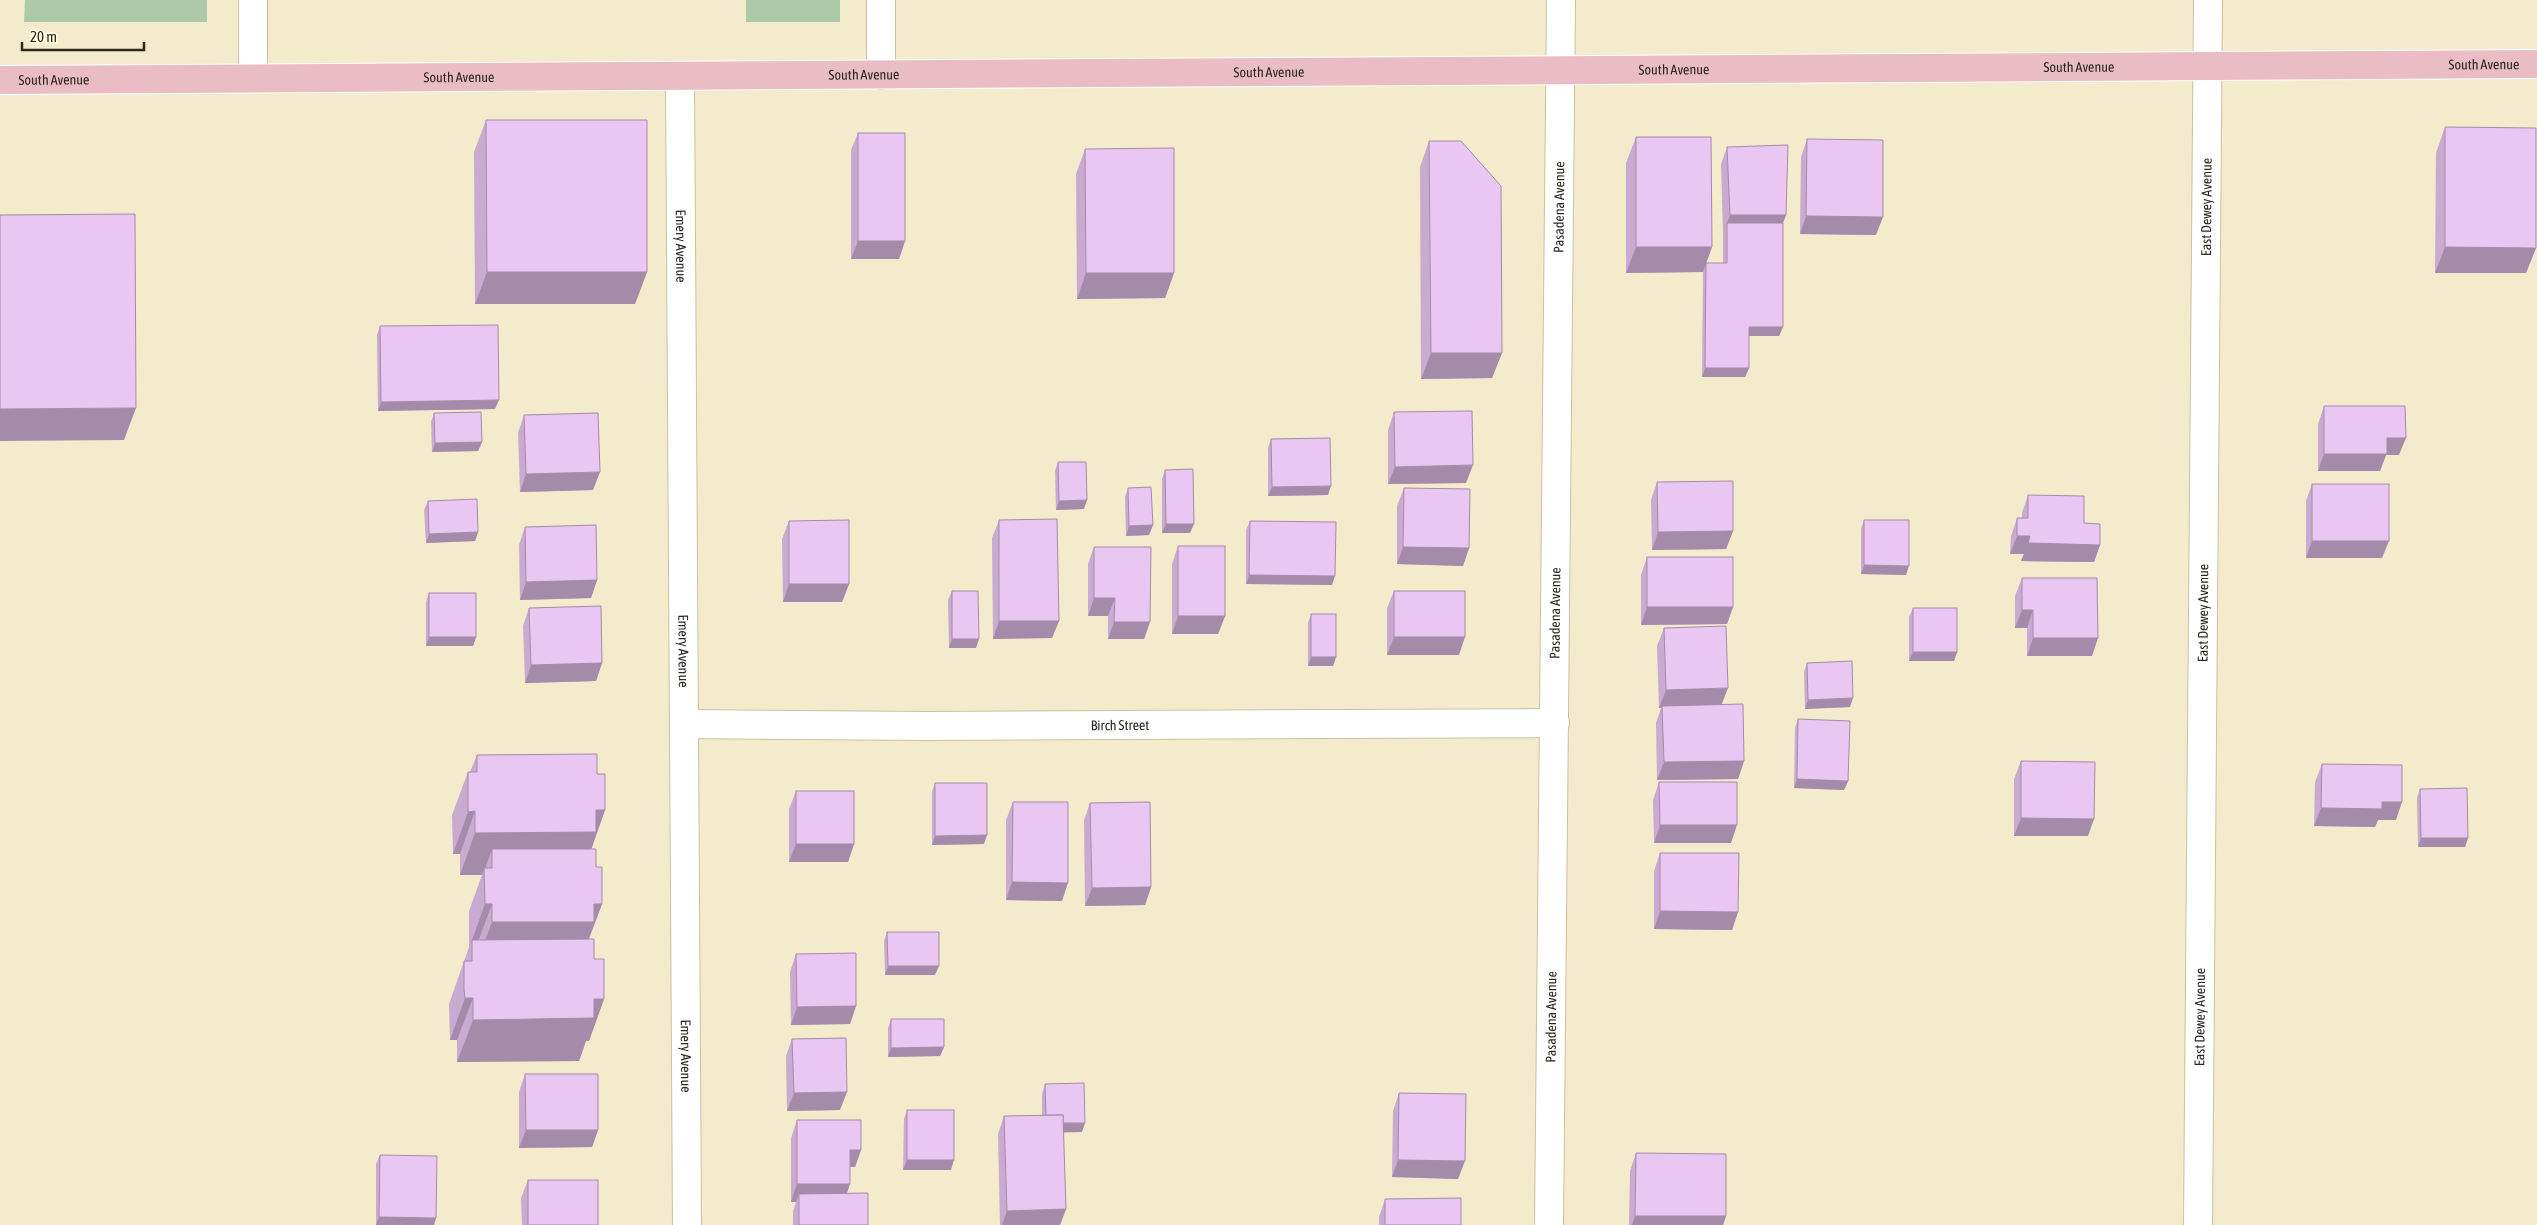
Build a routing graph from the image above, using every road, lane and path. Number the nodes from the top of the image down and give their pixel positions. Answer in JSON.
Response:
{"nodes":[{"id":1,"x":253,"y":0,"type":"edge"},
{"id":2,"x":881,"y":0,"type":"edge"},
{"id":3,"x":1561,"y":0,"type":"edge"},
{"id":4,"x":2208,"y":0,"type":"edge"},
{"id":5,"x":2537,"y":64,"type":"edge"},
{"id":6,"x":2208,"y":66,"type":"junction"},
{"id":7,"x":1561,"y":71,"type":"junction"},
{"id":8,"x":881,"y":75,"type":"junction"},
{"id":9,"x":680,"y":76,"type":"junction"},
{"id":10,"x":253,"y":77,"type":"junction"},
{"id":11,"x":0,"y":80,"type":"edge"},
{"id":12,"x":1555,"y":723,"type":"junction"},
{"id":13,"x":685,"y":724,"type":"junction"},
{"id":14,"x":687,"y":1225,"type":"edge"},
{"id":15,"x":1549,"y":1225,"type":"edge"},
{"id":16,"x":2198,"y":1225,"type":"edge"}],
"edges":[{"from":1,"to":10,"type":"street"},
{"from":2,"to":8,"type":"street"},
{"from":3,"to":7,"type":"street","name":"Pasadena Avenue"},
{"from":4,"to":6,"type":"street","name":"East Dewey Avenue"},
{"from":5,"to":6,"type":"main road","name":"South Avenue"},
{"from":6,"to":7,"type":"main road","name":"South Avenue"},
{"from":6,"to":16,"type":"street","name":"East Dewey Avenue"},
{"from":7,"to":8,"type":"main road","name":"South Avenue"},
{"from":7,"to":12,"type":"street","name":"Pasadena Avenue"},
{"from":8,"to":9,"type":"main road","name":"South Avenue"},
{"from":9,"to":10,"type":"main road","name":"South Avenue"},
{"from":9,"to":13,"type":"street","name":"Emery Avenue"},
{"from":10,"to":11,"type":"main road","name":"South Avenue"},
{"from":12,"to":13,"type":"street","name":"Birch Street"},
{"from":12,"to":15,"type":"street","name":"Pasadena Avenue"},
{"from":13,"to":14,"type":"street","name":"Emery Avenue"}]}
